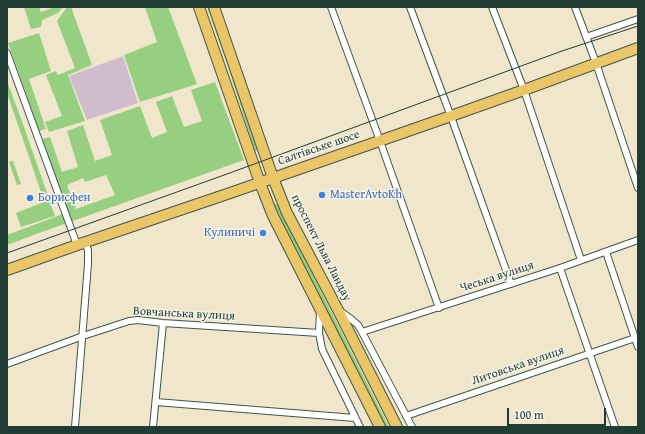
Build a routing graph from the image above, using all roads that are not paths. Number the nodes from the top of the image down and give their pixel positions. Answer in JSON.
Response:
{"nodes":[{"id":1,"x":199,"y":7,"type":"edge"},
{"id":2,"x":214,"y":7,"type":"edge"},
{"id":3,"x":331,"y":7,"type":"edge"},
{"id":4,"x":410,"y":7,"type":"edge"},
{"id":5,"x":492,"y":7,"type":"edge"},
{"id":6,"x":575,"y":7,"type":"edge"},
{"id":7,"x":638,"y":19,"type":"edge"},
{"id":8,"x":586,"y":37,"type":"junction"},
{"id":9,"x":638,"y":48,"type":"edge"},
{"id":10,"x":7,"y":53,"type":"edge"},
{"id":11,"x":596,"y":63,"type":"junction"},
{"id":12,"x":524,"y":90,"type":"junction"},
{"id":13,"x":451,"y":116,"type":"junction"},
{"id":14,"x":380,"y":141,"type":"junction"},
{"id":15,"x":273,"y":178,"type":"junction"},
{"id":16,"x":260,"y":183,"type":"junction"},
{"id":17,"x":638,"y":188,"type":"edge"},
{"id":18,"x":638,"y":240,"type":"edge"},
{"id":19,"x":81,"y":244,"type":"junction"},
{"id":20,"x":606,"y":252,"type":"junction"},
{"id":21,"x":581,"y":260,"type":"junction"},
{"id":22,"x":560,"y":268,"type":"junction"},
{"id":23,"x":7,"y":270,"type":"edge"},
{"id":24,"x":511,"y":284,"type":"junction"},
{"id":25,"x":439,"y":308,"type":"junction"},
{"id":26,"x":320,"y":309,"type":"junction"},
{"id":27,"x":338,"y":310,"type":"junction"},
{"id":28,"x":163,"y":323,"type":"junction"},
{"id":29,"x":362,"y":332,"type":"junction"},
{"id":30,"x":319,"y":333,"type":"junction"},
{"id":31,"x":82,"y":336,"type":"junction"},
{"id":32,"x":636,"y":337,"type":"edge"},
{"id":33,"x":638,"y":347,"type":"edge"},
{"id":34,"x":589,"y":353,"type":"junction"},
{"id":35,"x":7,"y":364,"type":"edge"},
{"id":36,"x":156,"y":402,"type":"junction"},
{"id":37,"x":406,"y":416,"type":"junction"},
{"id":38,"x":355,"y":418,"type":"junction"},
{"id":39,"x":76,"y":427,"type":"edge"},
{"id":40,"x":153,"y":427,"type":"edge"},
{"id":41,"x":360,"y":427,"type":"edge"},
{"id":42,"x":380,"y":427,"type":"edge"},
{"id":43,"x":397,"y":427,"type":"edge"},
{"id":44,"x":412,"y":427,"type":"edge"},
{"id":45,"x":615,"y":427,"type":"edge"}],
"edges":[{"from":1,"to":16,"type":"main road"},
{"from":2,"to":15,"type":"main road","name":"проспект Льва Ландау"},
{"from":3,"to":14,"type":"street"},
{"from":4,"to":13,"type":"street"},
{"from":5,"to":12,"type":"street"},
{"from":6,"to":8,"type":"street"},
{"from":7,"to":8,"type":"street"},
{"from":8,"to":11,"type":"street"},
{"from":9,"to":11,"type":"main road","name":"Салтівське шосе"},
{"from":10,"to":19,"type":"street"},
{"from":11,"to":12,"type":"main road","name":"Салтівське шосе"},
{"from":11,"to":17,"type":"street"},
{"from":12,"to":13,"type":"main road","name":"Салтівське шосе"},
{"from":12,"to":21,"type":"street"},
{"from":13,"to":14,"type":"main road","name":"Салтівське шосе"},
{"from":13,"to":24,"type":"street"},
{"from":14,"to":15,"type":"main road","name":"Салтівське шосе"},
{"from":14,"to":25,"type":"street"},
{"from":15,"to":16,"type":"main road","name":"Салтівське шосе"},
{"from":15,"to":27,"type":"main road","name":"проспект Льва Ландау"},
{"from":16,"to":19,"type":"main road","name":"Салтівське шосе"},
{"from":16,"to":26,"type":"main road"},
{"from":18,"to":20,"type":"street","name":"Чеська вулиця"},
{"from":19,"to":23,"type":"main road","name":"Салтівське шосе"},
{"from":19,"to":31,"type":"street"},
{"from":20,"to":21,"type":"street","name":"Чеська вулиця"},
{"from":20,"to":32,"type":"street"},
{"from":21,"to":22,"type":"street","name":"Чеська вулиця"},
{"from":22,"to":24,"type":"street","name":"Чеська вулиця"},
{"from":22,"to":34,"type":"street"},
{"from":24,"to":25,"type":"street","name":"Чеська вулиця"},
{"from":25,"to":29,"type":"street","name":"Чеська вулиця"},
{"from":26,"to":30,"type":"street"},
{"from":26,"to":42,"type":"main road"},
{"from":27,"to":29,"type":"street"},
{"from":27,"to":43,"type":"main road","name":"проспект Льва Ландау"},
{"from":28,"to":30,"type":"street","name":"Вовчанська вулиця"},
{"from":28,"to":31,"type":"street","name":"Вовчанська вулиця"},
{"from":28,"to":36,"type":"street"},
{"from":29,"to":37,"type":"street"},
{"from":30,"to":38,"type":"street"},
{"from":31,"to":35,"type":"street","name":"Вовчанська вулиця"},
{"from":31,"to":39,"type":"street"},
{"from":32,"to":33,"type":"street"},
{"from":32,"to":34,"type":"street","name":"Литовська вулиця"},
{"from":34,"to":37,"type":"street","name":"Литовська вулиця"},
{"from":34,"to":45,"type":"street"},
{"from":36,"to":38,"type":"street"},
{"from":36,"to":40,"type":"street"},
{"from":37,"to":44,"type":"street"},
{"from":38,"to":41,"type":"street"}]}
